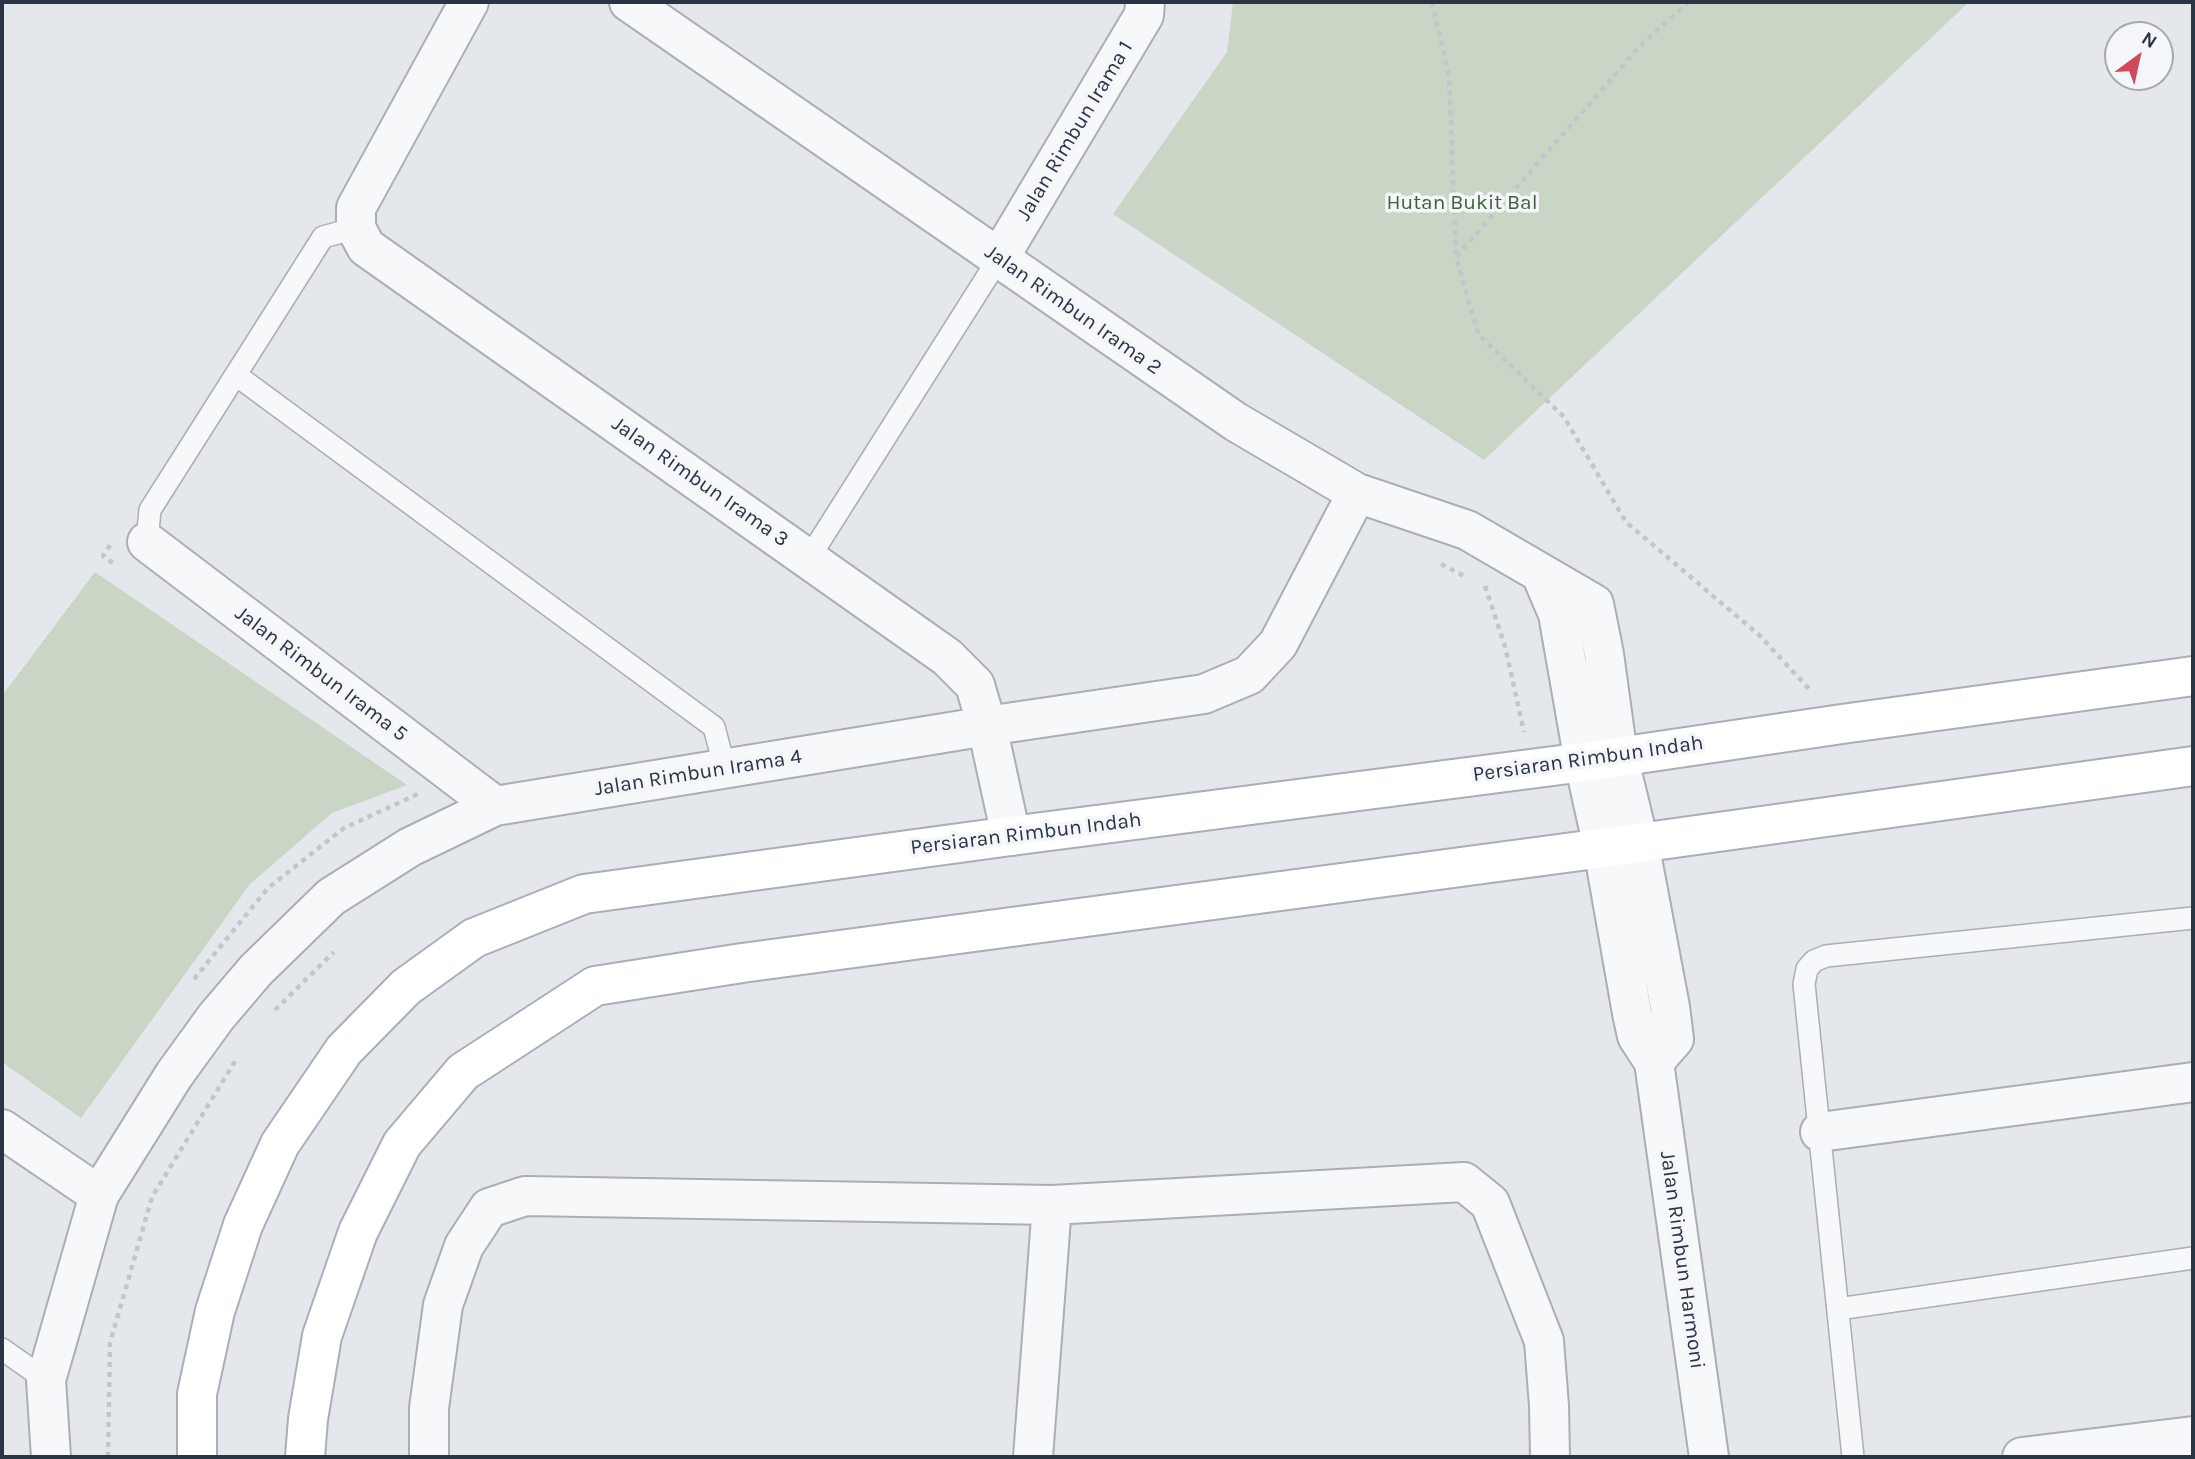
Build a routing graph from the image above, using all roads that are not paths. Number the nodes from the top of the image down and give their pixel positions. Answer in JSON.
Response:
{"nodes":[{"id":1,"x":469,"y":2,"type":"edge"},
{"id":2,"x":629,"y":2,"type":"edge"},
{"id":3,"x":1145,"y":2,"type":"edge"},
{"id":4,"x":356,"y":228,"type":"junction"},
{"id":5,"x":999,"y":258,"type":"junction"},
{"id":6,"x":236,"y":375,"type":"junction"},
{"id":7,"x":1357,"y":493,"type":"junction"},
{"id":8,"x":147,"y":542,"type":"joint"},
{"id":9,"x":809,"y":558,"type":"junction"},
{"id":10,"x":2193,"y":676,"type":"edge"},
{"id":11,"x":987,"y":726,"type":"junction"},
{"id":12,"x":1601,"y":759,"type":"junction"},
{"id":13,"x":2193,"y":766,"type":"edge"},
{"id":14,"x":725,"y":769,"type":"junction"},
{"id":15,"x":495,"y":806,"type":"junction"},
{"id":16,"x":1011,"y":836,"type":"junction"},
{"id":17,"x":1621,"y":845,"type":"junction"},
{"id":18,"x":2193,"y":918,"type":"edge"},
{"id":19,"x":2193,"y":1082,"type":"edge"},
{"id":20,"x":2,"y":1129,"type":"edge"},
{"id":21,"x":1819,"y":1132,"type":"junction"},
{"id":22,"x":99,"y":1195,"type":"junction"},
{"id":23,"x":1052,"y":1205,"type":"junction"},
{"id":24,"x":2193,"y":1258,"type":"edge"},
{"id":25,"x":1838,"y":1309,"type":"junction"},
{"id":26,"x":2,"y":1349,"type":"edge"},
{"id":27,"x":46,"y":1380,"type":"junction"},
{"id":28,"x":2193,"y":1436,"type":"edge"},
{"id":29,"x":51,"y":1457,"type":"edge"},
{"id":30,"x":197,"y":1457,"type":"edge"},
{"id":31,"x":305,"y":1457,"type":"edge"},
{"id":32,"x":429,"y":1457,"type":"edge"},
{"id":33,"x":1033,"y":1457,"type":"edge"},
{"id":34,"x":1550,"y":1457,"type":"edge"},
{"id":35,"x":1709,"y":1457,"type":"edge"},
{"id":36,"x":1853,"y":1457,"type":"edge"},
{"id":37,"x":2022,"y":1457,"type":"edge"}],
"edges":[{"from":1,"to":4,"type":"street"},
{"from":2,"to":5,"type":"street","name":"Jalan Rimbun Irama 2"},
{"from":3,"to":5,"type":"street","name":"Jalan Rimbun Irama 1"},
{"from":4,"to":6,"type":"lane"},
{"from":4,"to":9,"type":"street","name":"Jalan Rimbun Irama 3"},
{"from":5,"to":7,"type":"street","name":"Jalan Rimbun Irama 2"},
{"from":5,"to":9,"type":"lane"},
{"from":6,"to":8,"type":"lane"},
{"from":6,"to":14,"type":"lane"},
{"from":7,"to":11,"type":"street","name":"Jalan Rimbun Irama 4"},
{"from":7,"to":12,"type":"street","name":"Jalan Rimbun Irama 2"},
{"from":8,"to":15,"type":"street","name":"Jalan Rimbun Irama 5"},
{"from":9,"to":11,"type":"street","name":"Jalan Rimbun Irama 3"},
{"from":10,"to":12,"type":"street","name":"Persiaran Rimbun Indah"},
{"from":11,"to":14,"type":"street","name":"Jalan Rimbun Irama 4"},
{"from":11,"to":16,"type":"street","name":"Jalan Rimbun Irama 3"},
{"from":12,"to":16,"type":"street","name":"Persiaran Rimbun Indah"},
{"from":12,"to":17,"type":"street","name":"Jalan Rimbun Harmoni"},
{"from":13,"to":17,"type":"street"},
{"from":14,"to":15,"type":"street","name":"Jalan Rimbun Irama 4"},
{"from":15,"to":22,"type":"street","name":"Jalan Rimbun Irama 4"},
{"from":16,"to":30,"type":"street","name":"Persiaran Rimbun Indah"},
{"from":17,"to":31,"type":"street"},
{"from":17,"to":35,"type":"street","name":"Jalan Rimbun Harmoni"},
{"from":18,"to":21,"type":"lane"},
{"from":19,"to":21,"type":"street"},
{"from":20,"to":22,"type":"street"},
{"from":21,"to":25,"type":"lane"},
{"from":22,"to":27,"type":"street"},
{"from":23,"to":32,"type":"street"},
{"from":23,"to":33,"type":"street"},
{"from":23,"to":34,"type":"street"},
{"from":24,"to":25,"type":"lane"},
{"from":25,"to":36,"type":"lane"},
{"from":26,"to":27,"type":"lane"},
{"from":27,"to":29,"type":"street"},
{"from":28,"to":37,"type":"street"}]}
